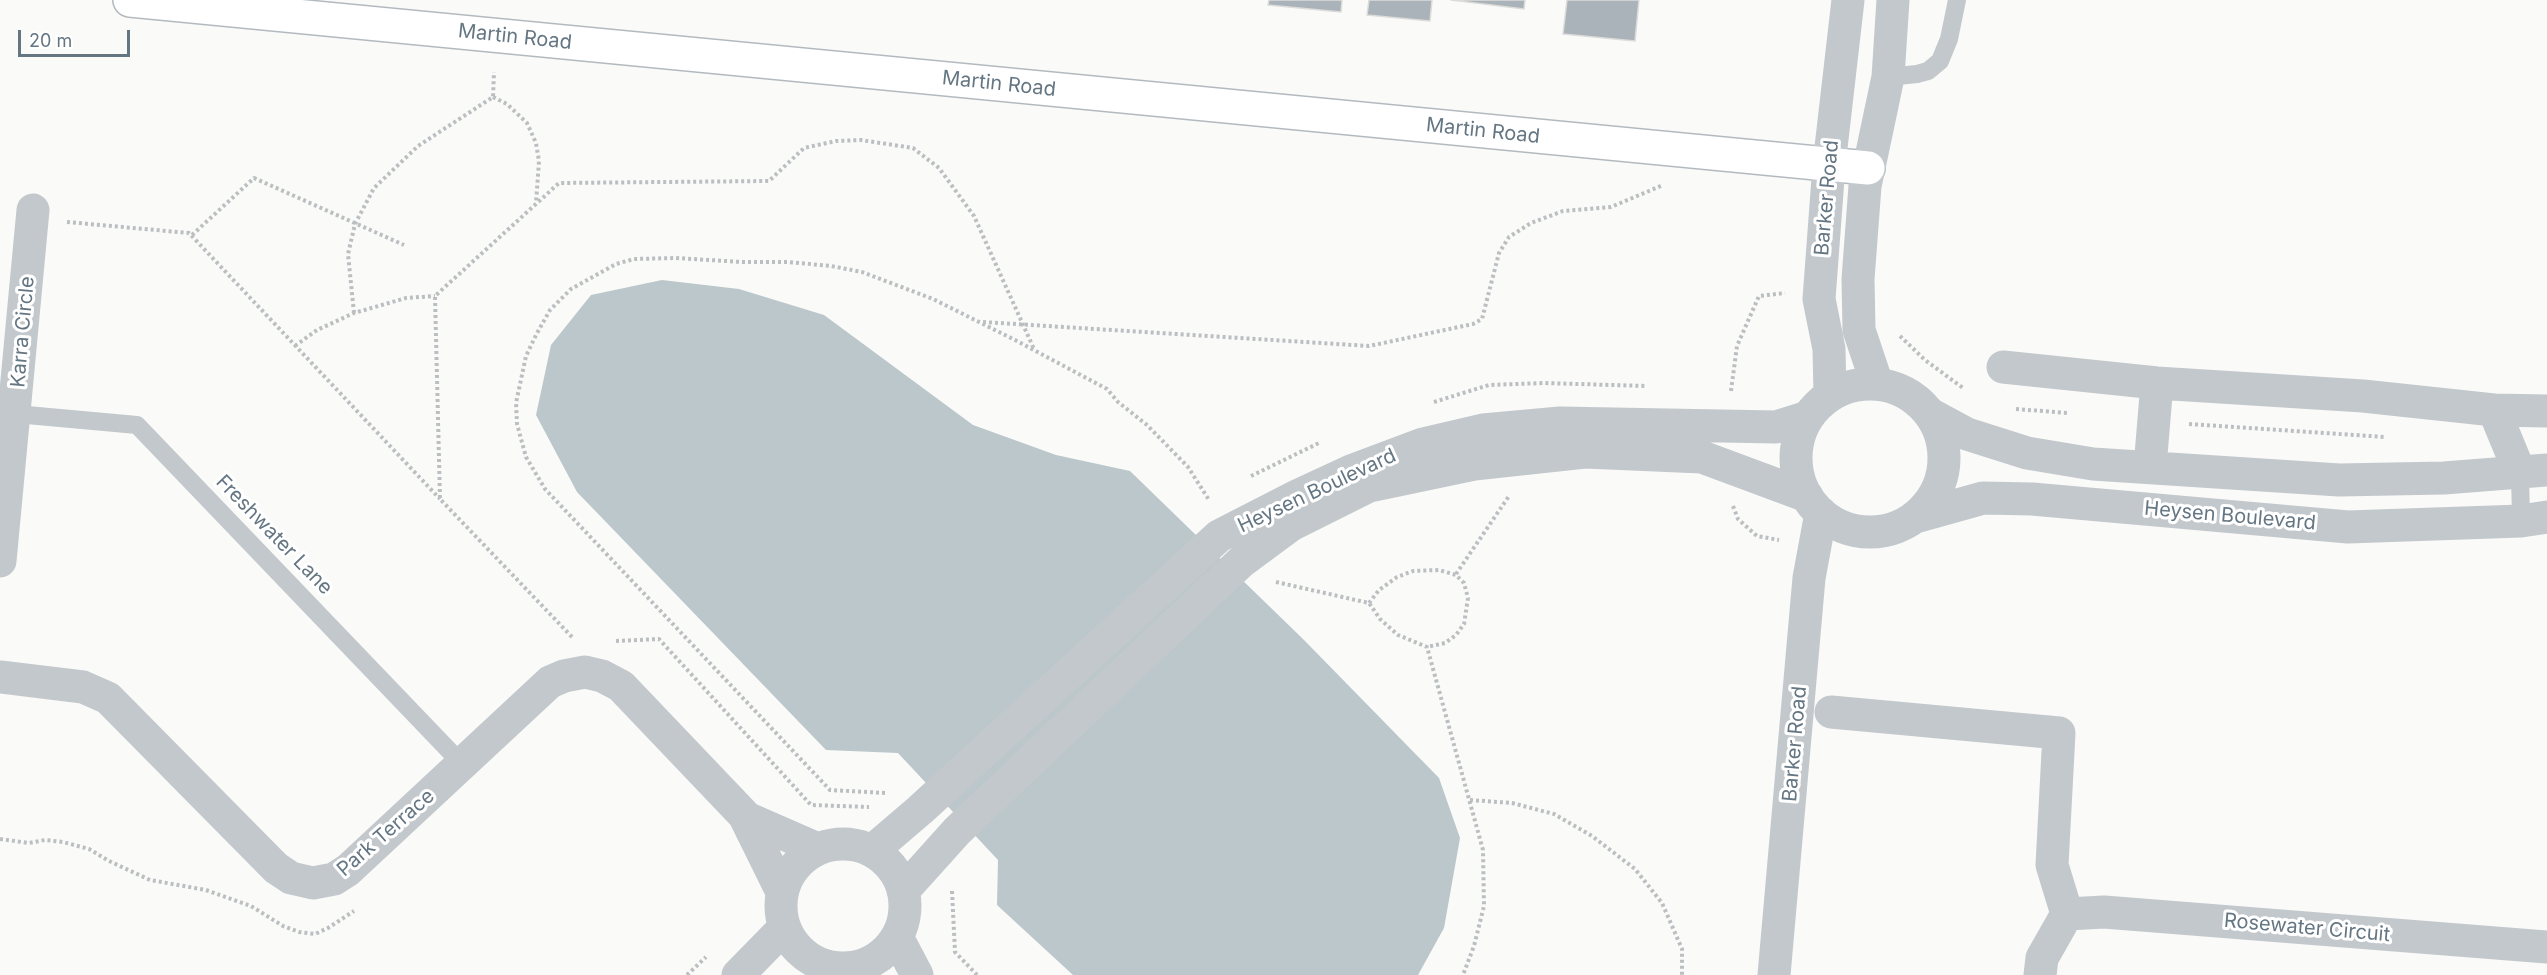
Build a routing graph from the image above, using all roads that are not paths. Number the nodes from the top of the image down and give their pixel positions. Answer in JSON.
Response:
{"nodes":[{"id":1,"x":130,"y":0,"type":"edge"},
{"id":2,"x":1848,"y":0,"type":"edge"},
{"id":3,"x":1893,"y":0,"type":"edge"},
{"id":4,"x":1957,"y":0,"type":"edge"},
{"id":5,"x":1887,"y":77,"type":"junction"},
{"id":6,"x":1829,"y":165,"type":"junction"},
{"id":7,"x":1868,"y":168,"type":"junction"},
{"id":8,"x":33,"y":210,"type":"dead end"},
{"id":9,"x":2003,"y":367,"type":"dead end"},
{"id":10,"x":2157,"y":383,"type":"junction"},
{"id":11,"x":1877,"y":384,"type":"junction"},
{"id":12,"x":1819,"y":406,"type":"junction"},
{"id":13,"x":2494,"y":410,"type":"junction"},
{"id":14,"x":2547,"y":411,"type":"edge"},
{"id":15,"x":8,"y":413,"type":"edge"},
{"id":16,"x":1930,"y":414,"type":"junction"},
{"id":17,"x":2150,"y":467,"type":"junction"},
{"id":18,"x":2533,"y":472,"type":"edge"},
{"id":19,"x":1814,"y":505,"type":"junction"},
{"id":20,"x":1915,"y":517,"type":"junction"},
{"id":21,"x":2534,"y":519,"type":"edge"},
{"id":22,"x":0,"y":561,"type":"edge"},
{"id":23,"x":0,"y":677,"type":"edge"},
{"id":24,"x":1831,"y":712,"type":"dead end"},
{"id":25,"x":463,"y":765,"type":"junction"},
{"id":26,"x":747,"y":818,"type":"junction"},
{"id":27,"x":818,"y":849,"type":"junction"},
{"id":28,"x":872,"y":851,"type":"junction"},
{"id":29,"x":903,"y":891,"type":"junction"},
{"id":30,"x":782,"y":892,"type":"junction"},
{"id":31,"x":2067,"y":914,"type":"junction"},
{"id":32,"x":784,"y":928,"type":"junction"},
{"id":33,"x":897,"y":937,"type":"junction"},
{"id":34,"x":2547,"y":947,"type":"edge"},
{"id":35,"x":877,"y":969,"type":"edge"},
{"id":36,"x":817,"y":970,"type":"edge"},
{"id":37,"x":738,"y":975,"type":"edge"},
{"id":38,"x":917,"y":975,"type":"edge"},
{"id":39,"x":1774,"y":975,"type":"edge"},
{"id":40,"x":2040,"y":975,"type":"edge"}],
"edges":[{"from":1,"to":6,"type":"street","name":"Martin Road"},
{"from":2,"to":6,"type":"street","name":"Barker Road"},
{"from":3,"to":5,"type":"street","name":"Barker Road"},
{"from":4,"to":5,"type":"lane"},
{"from":5,"to":7,"type":"street","name":"Barker Road"},
{"from":6,"to":7,"type":"street","name":"Martin Road"},
{"from":6,"to":12,"type":"street","name":"Barker Road"},
{"from":7,"to":11,"type":"street","name":"Barker Road"},
{"from":8,"to":15,"type":"street","name":"Karra Circle"},
{"from":9,"to":10,"type":"street"},
{"from":10,"to":13,"type":"street"},
{"from":10,"to":17,"type":"street"},
{"from":11,"to":12,"type":"street"},
{"from":11,"to":16,"type":"street"},
{"from":12,"to":19,"type":"street"},
{"from":12,"to":28,"type":"street","name":"Heysen Boulevard"},
{"from":13,"to":14,"type":"street"},
{"from":13,"to":18,"type":"street"},
{"from":15,"to":22,"type":"street","name":"Karra Circle"},
{"from":15,"to":25,"type":"lane","name":"Freshwater Lane"},
{"from":16,"to":17,"type":"street"},
{"from":16,"to":20,"type":"street"},
{"from":17,"to":18,"type":"street"},
{"from":18,"to":21,"type":"lane"},
{"from":19,"to":20,"type":"street"},
{"from":19,"to":29,"type":"street","name":"Heysen Boulevard"},
{"from":19,"to":39,"type":"street","name":"Barker Road"},
{"from":20,"to":21,"type":"street","name":"Heysen Boulevard"},
{"from":23,"to":25,"type":"street","name":"Park Terrace"},
{"from":24,"to":31,"type":"street"},
{"from":25,"to":26,"type":"street","name":"Park Terrace"},
{"from":26,"to":27,"type":"street"},
{"from":26,"to":30,"type":"street"},
{"from":27,"to":28,"type":"street"},
{"from":27,"to":30,"type":"street"},
{"from":28,"to":29,"type":"street"},
{"from":29,"to":33,"type":"street"},
{"from":30,"to":32,"type":"street"},
{"from":31,"to":34,"type":"street","name":"Rosewater Circuit"},
{"from":31,"to":40,"type":"street"},
{"from":32,"to":36,"type":"street"},
{"from":32,"to":37,"type":"street"},
{"from":33,"to":35,"type":"street"},
{"from":33,"to":38,"type":"street"},
{"from":35,"to":36,"type":"street"}]}
